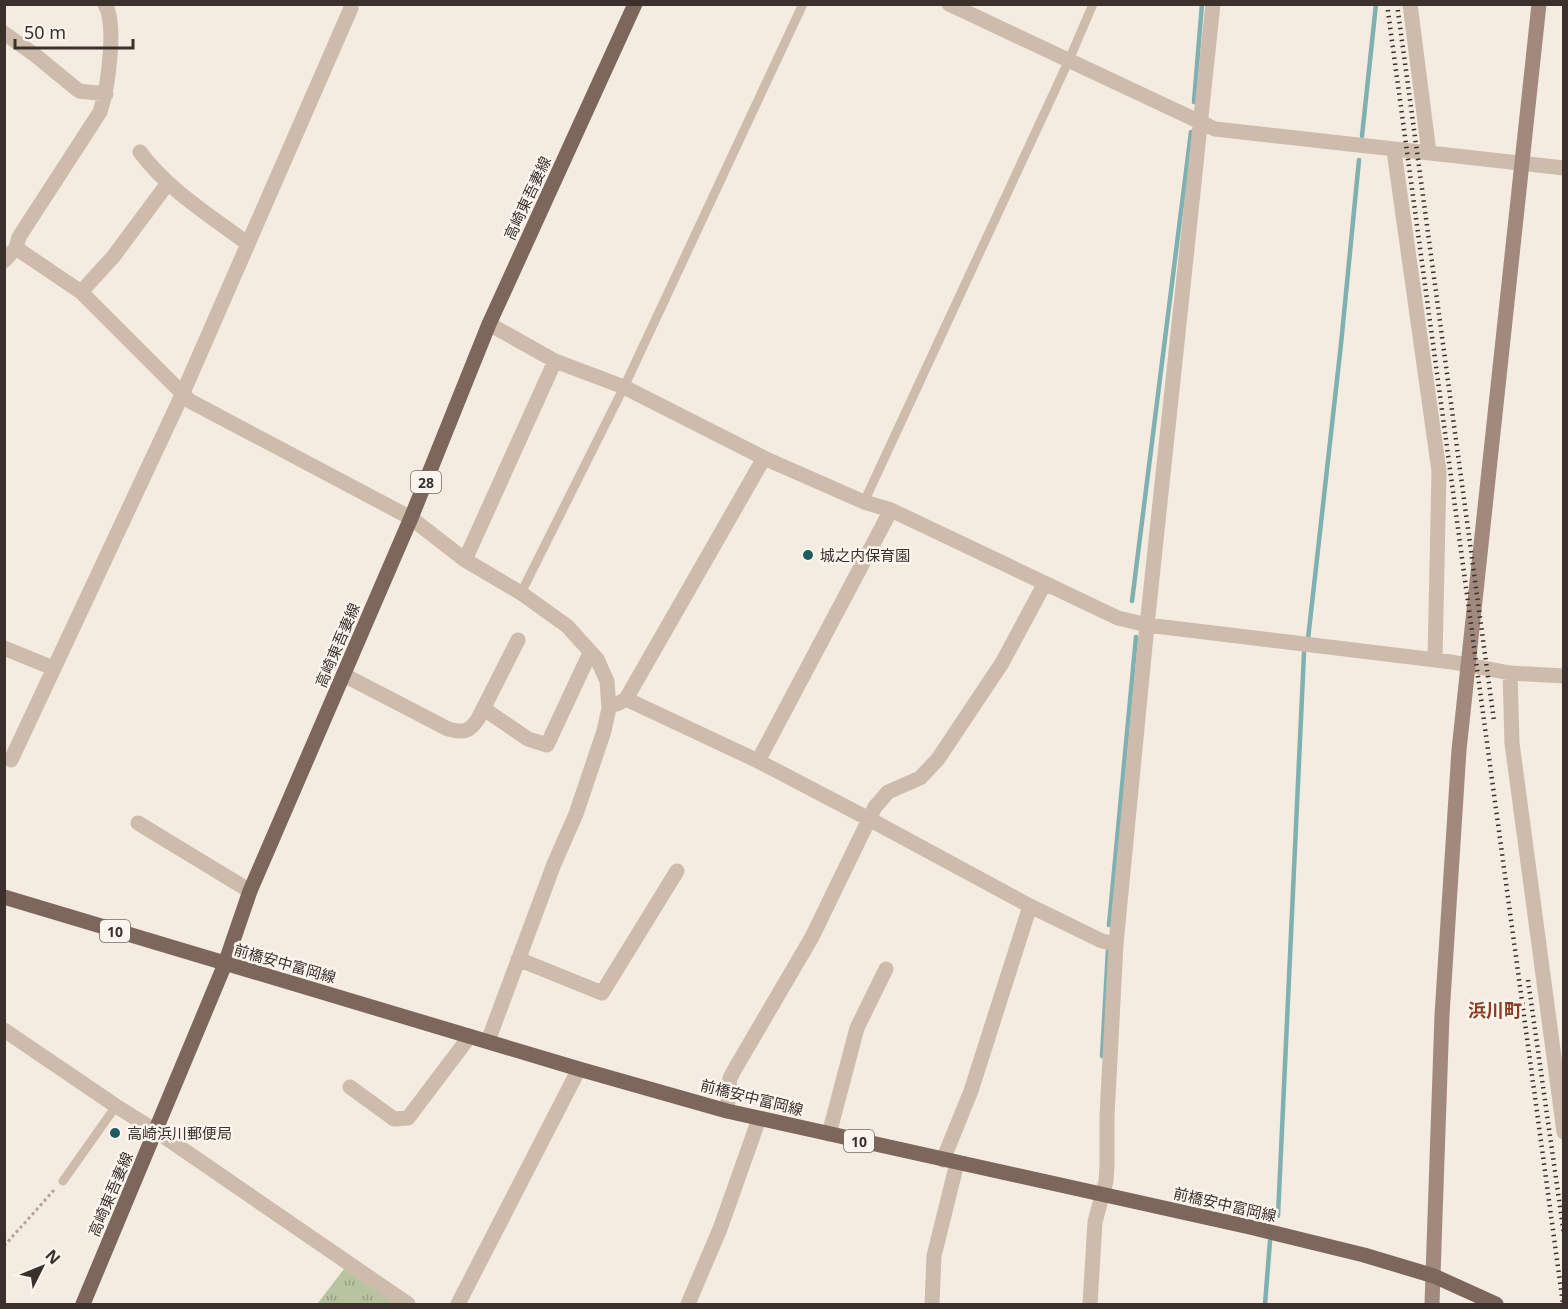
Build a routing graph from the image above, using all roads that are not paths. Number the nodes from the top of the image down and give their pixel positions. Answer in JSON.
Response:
{"nodes":[{"id":1,"x":105,"y":4,"type":"edge"},
{"id":2,"x":635,"y":4,"type":"edge"},
{"id":3,"x":803,"y":4,"type":"edge"},
{"id":4,"x":949,"y":4,"type":"edge"},
{"id":5,"x":1093,"y":4,"type":"edge"},
{"id":6,"x":1214,"y":4,"type":"edge"},
{"id":7,"x":1410,"y":4,"type":"edge"},
{"id":8,"x":1539,"y":4,"type":"edge"},
{"id":9,"x":352,"y":6,"type":"edge"},
{"id":10,"x":4,"y":33,"type":"edge"},
{"id":11,"x":1069,"y":60,"type":"junction"},
{"id":12,"x":106,"y":94,"type":"junction"},
{"id":13,"x":1202,"y":124,"type":"junction"},
{"id":14,"x":1394,"y":151,"type":"junction"},
{"id":15,"x":140,"y":152,"type":"dead end"},
{"id":16,"x":1429,"y":153,"type":"junction"},
{"id":17,"x":1522,"y":164,"type":"junction"},
{"id":18,"x":1563,"y":168,"type":"edge"},
{"id":19,"x":168,"y":183,"type":"junction"},
{"id":20,"x":248,"y":244,"type":"junction"},
{"id":21,"x":16,"y":248,"type":"junction"},
{"id":22,"x":4,"y":261,"type":"edge"},
{"id":23,"x":81,"y":292,"type":"junction"},
{"id":24,"x":489,"y":324,"type":"junction"},
{"id":25,"x":555,"y":361,"type":"junction"},
{"id":26,"x":624,"y":387,"type":"junction"},
{"id":27,"x":182,"y":395,"type":"junction"},
{"id":28,"x":764,"y":458,"type":"junction"},
{"id":29,"x":864,"y":502,"type":"junction"},
{"id":30,"x":891,"y":510,"type":"junction"},
{"id":31,"x":411,"y":518,"type":"junction"},
{"id":32,"x":465,"y":561,"type":"junction"},
{"id":33,"x":1045,"y":583,"type":"junction"},
{"id":34,"x":521,"y":592,"type":"junction"},
{"id":35,"x":1148,"y":625,"type":"junction"},
{"id":36,"x":518,"y":640,"type":"dead end"},
{"id":37,"x":4,"y":648,"type":"edge"},
{"id":38,"x":590,"y":652,"type":"junction"},
{"id":39,"x":1435,"y":660,"type":"junction"},
{"id":40,"x":1467,"y":665,"type":"junction"},
{"id":41,"x":53,"y":668,"type":"junction"},
{"id":42,"x":1510,"y":673,"type":"junction"},
{"id":43,"x":344,"y":675,"type":"junction"},
{"id":44,"x":1563,"y":676,"type":"edge"},
{"id":45,"x":626,"y":699,"type":"junction"},
{"id":46,"x":609,"y":708,"type":"junction"},
{"id":47,"x":484,"y":709,"type":"junction"},
{"id":48,"x":11,"y":760,"type":"dead end"},
{"id":49,"x":758,"y":761,"type":"junction"},
{"id":50,"x":868,"y":819,"type":"junction"},
{"id":51,"x":138,"y":823,"type":"dead end"},
{"id":52,"x":677,"y":871,"type":"dead end"},
{"id":53,"x":250,"y":891,"type":"junction"},
{"id":54,"x":4,"y":897,"type":"edge"},
{"id":55,"x":1030,"y":906,"type":"junction"},
{"id":56,"x":1116,"y":944,"type":"junction"},
{"id":57,"x":518,"y":959,"type":"junction"},
{"id":58,"x":225,"y":964,"type":"junction"},
{"id":59,"x":886,"y":969,"type":"dead end"},
{"id":60,"x":4,"y":1030,"type":"edge"},
{"id":61,"x":470,"y":1036,"type":"junction"},
{"id":62,"x":488,"y":1041,"type":"junction"},
{"id":63,"x":579,"y":1069,"type":"junction"},
{"id":64,"x":350,"y":1087,"type":"dead end"},
{"id":65,"x":116,"y":1106,"type":"junction"},
{"id":66,"x":727,"y":1111,"type":"junction"},
{"id":67,"x":759,"y":1119,"type":"junction"},
{"id":68,"x":156,"y":1131,"type":"junction"},
{"id":69,"x":1563,"y":1132,"type":"edge"},
{"id":70,"x":829,"y":1134,"type":"junction"},
{"id":71,"x":950,"y":1162,"type":"junction"},
{"id":72,"x":63,"y":1181,"type":"road end"},
{"id":73,"x":1101,"y":1194,"type":"junction"},
{"id":74,"x":1434,"y":1276,"type":"junction"},
{"id":75,"x":83,"y":1305,"type":"edge"},
{"id":76,"x":408,"y":1305,"type":"edge"},
{"id":77,"x":458,"y":1305,"type":"edge"},
{"id":78,"x":688,"y":1305,"type":"edge"},
{"id":79,"x":932,"y":1305,"type":"edge"},
{"id":80,"x":1090,"y":1305,"type":"edge"},
{"id":81,"x":1432,"y":1305,"type":"edge"},
{"id":82,"x":1496,"y":1305,"type":"edge"}],
"edges":[{"from":1,"to":12,"type":"street"},
{"from":2,"to":24,"type":"main road","name":"高崎東吾妻線","number":"28"},
{"from":3,"to":26,"type":"lane"},
{"from":4,"to":11,"type":"street"},
{"from":5,"to":11,"type":"lane"},
{"from":6,"to":13,"type":"street"},
{"from":7,"to":16,"type":"street"},
{"from":8,"to":17,"type":"street"},
{"from":9,"to":20,"type":"street"},
{"from":10,"to":12,"type":"street"},
{"from":11,"to":13,"type":"street"},
{"from":11,"to":29,"type":"lane"},
{"from":12,"to":21,"type":"street"},
{"from":13,"to":14,"type":"street"},
{"from":13,"to":35,"type":"street"},
{"from":14,"to":16,"type":"street"},
{"from":14,"to":39,"type":"street"},
{"from":15,"to":19,"type":"street"},
{"from":16,"to":17,"type":"street"},
{"from":17,"to":18,"type":"street"},
{"from":17,"to":40,"type":"street"},
{"from":19,"to":20,"type":"street"},
{"from":19,"to":23,"type":"street"},
{"from":20,"to":27,"type":"street"},
{"from":21,"to":22,"type":"street"},
{"from":21,"to":23,"type":"street"},
{"from":23,"to":27,"type":"street"},
{"from":24,"to":25,"type":"street"},
{"from":24,"to":31,"type":"main road","name":"高崎東吾妻線","number":"28"},
{"from":25,"to":26,"type":"street"},
{"from":25,"to":32,"type":"street"},
{"from":26,"to":28,"type":"street"},
{"from":26,"to":34,"type":"lane"},
{"from":27,"to":31,"type":"street"},
{"from":27,"to":41,"type":"street"},
{"from":28,"to":29,"type":"street"},
{"from":28,"to":45,"type":"street"},
{"from":29,"to":30,"type":"street"},
{"from":30,"to":33,"type":"street"},
{"from":30,"to":49,"type":"street"},
{"from":31,"to":32,"type":"street"},
{"from":31,"to":43,"type":"main road","name":"高崎東吾妻線","number":"28"},
{"from":32,"to":34,"type":"street"},
{"from":33,"to":35,"type":"street"},
{"from":33,"to":50,"type":"street"},
{"from":34,"to":38,"type":"street"},
{"from":35,"to":39,"type":"street"},
{"from":35,"to":56,"type":"street"},
{"from":36,"to":47,"type":"street"},
{"from":37,"to":41,"type":"street"},
{"from":38,"to":46,"type":"street"},
{"from":38,"to":47,"type":"street"},
{"from":39,"to":40,"type":"street"},
{"from":40,"to":42,"type":"street"},
{"from":40,"to":74,"type":"street"},
{"from":41,"to":48,"type":"street"},
{"from":42,"to":44,"type":"street"},
{"from":42,"to":69,"type":"street"},
{"from":43,"to":47,"type":"street"},
{"from":43,"to":53,"type":"main road","name":"高崎東吾妻線","number":"28"},
{"from":45,"to":46,"type":"street"},
{"from":45,"to":49,"type":"street"},
{"from":46,"to":57,"type":"street"},
{"from":49,"to":50,"type":"street"},
{"from":50,"to":55,"type":"street"},
{"from":50,"to":66,"type":"street"},
{"from":51,"to":53,"type":"street"},
{"from":52,"to":57,"type":"street"},
{"from":53,"to":58,"type":"main road","name":"高崎東吾妻線","number":"28"},
{"from":54,"to":58,"type":"main road","name":"前橋安中富岡線","number":"10"},
{"from":55,"to":56,"type":"street"},
{"from":55,"to":71,"type":"street"},
{"from":56,"to":73,"type":"street"},
{"from":57,"to":62,"type":"street"},
{"from":58,"to":61,"type":"main road","name":"前橋安中富岡線","number":"10"},
{"from":58,"to":68,"type":"main road","name":"高崎東吾妻線","number":"28"},
{"from":59,"to":70,"type":"street"},
{"from":60,"to":65,"type":"street"},
{"from":61,"to":62,"type":"main road","name":"前橋安中富岡線","number":"10"},
{"from":61,"to":64,"type":"street"},
{"from":62,"to":63,"type":"main road","name":"前橋安中富岡線","number":"10"},
{"from":63,"to":66,"type":"main road","name":"前橋安中富岡線","number":"10"},
{"from":63,"to":77,"type":"street"},
{"from":65,"to":68,"type":"street"},
{"from":65,"to":72,"type":"lane"},
{"from":66,"to":67,"type":"main road","name":"前橋安中富岡線","number":"10"},
{"from":67,"to":70,"type":"main road","name":"前橋安中富岡線","number":"10"},
{"from":67,"to":78,"type":"street"},
{"from":68,"to":75,"type":"main road","name":"高崎東吾妻線","number":"28"},
{"from":68,"to":76,"type":"street"},
{"from":70,"to":71,"type":"main road","name":"前橋安中富岡線","number":"10"},
{"from":71,"to":73,"type":"main road","name":"前橋安中富岡線","number":"10"},
{"from":71,"to":79,"type":"street"},
{"from":73,"to":74,"type":"main road","name":"前橋安中富岡線","number":"10"},
{"from":73,"to":80,"type":"street"},
{"from":74,"to":81,"type":"street"},
{"from":74,"to":82,"type":"main road","name":"前橋安中富岡線","number":"10"}]}
